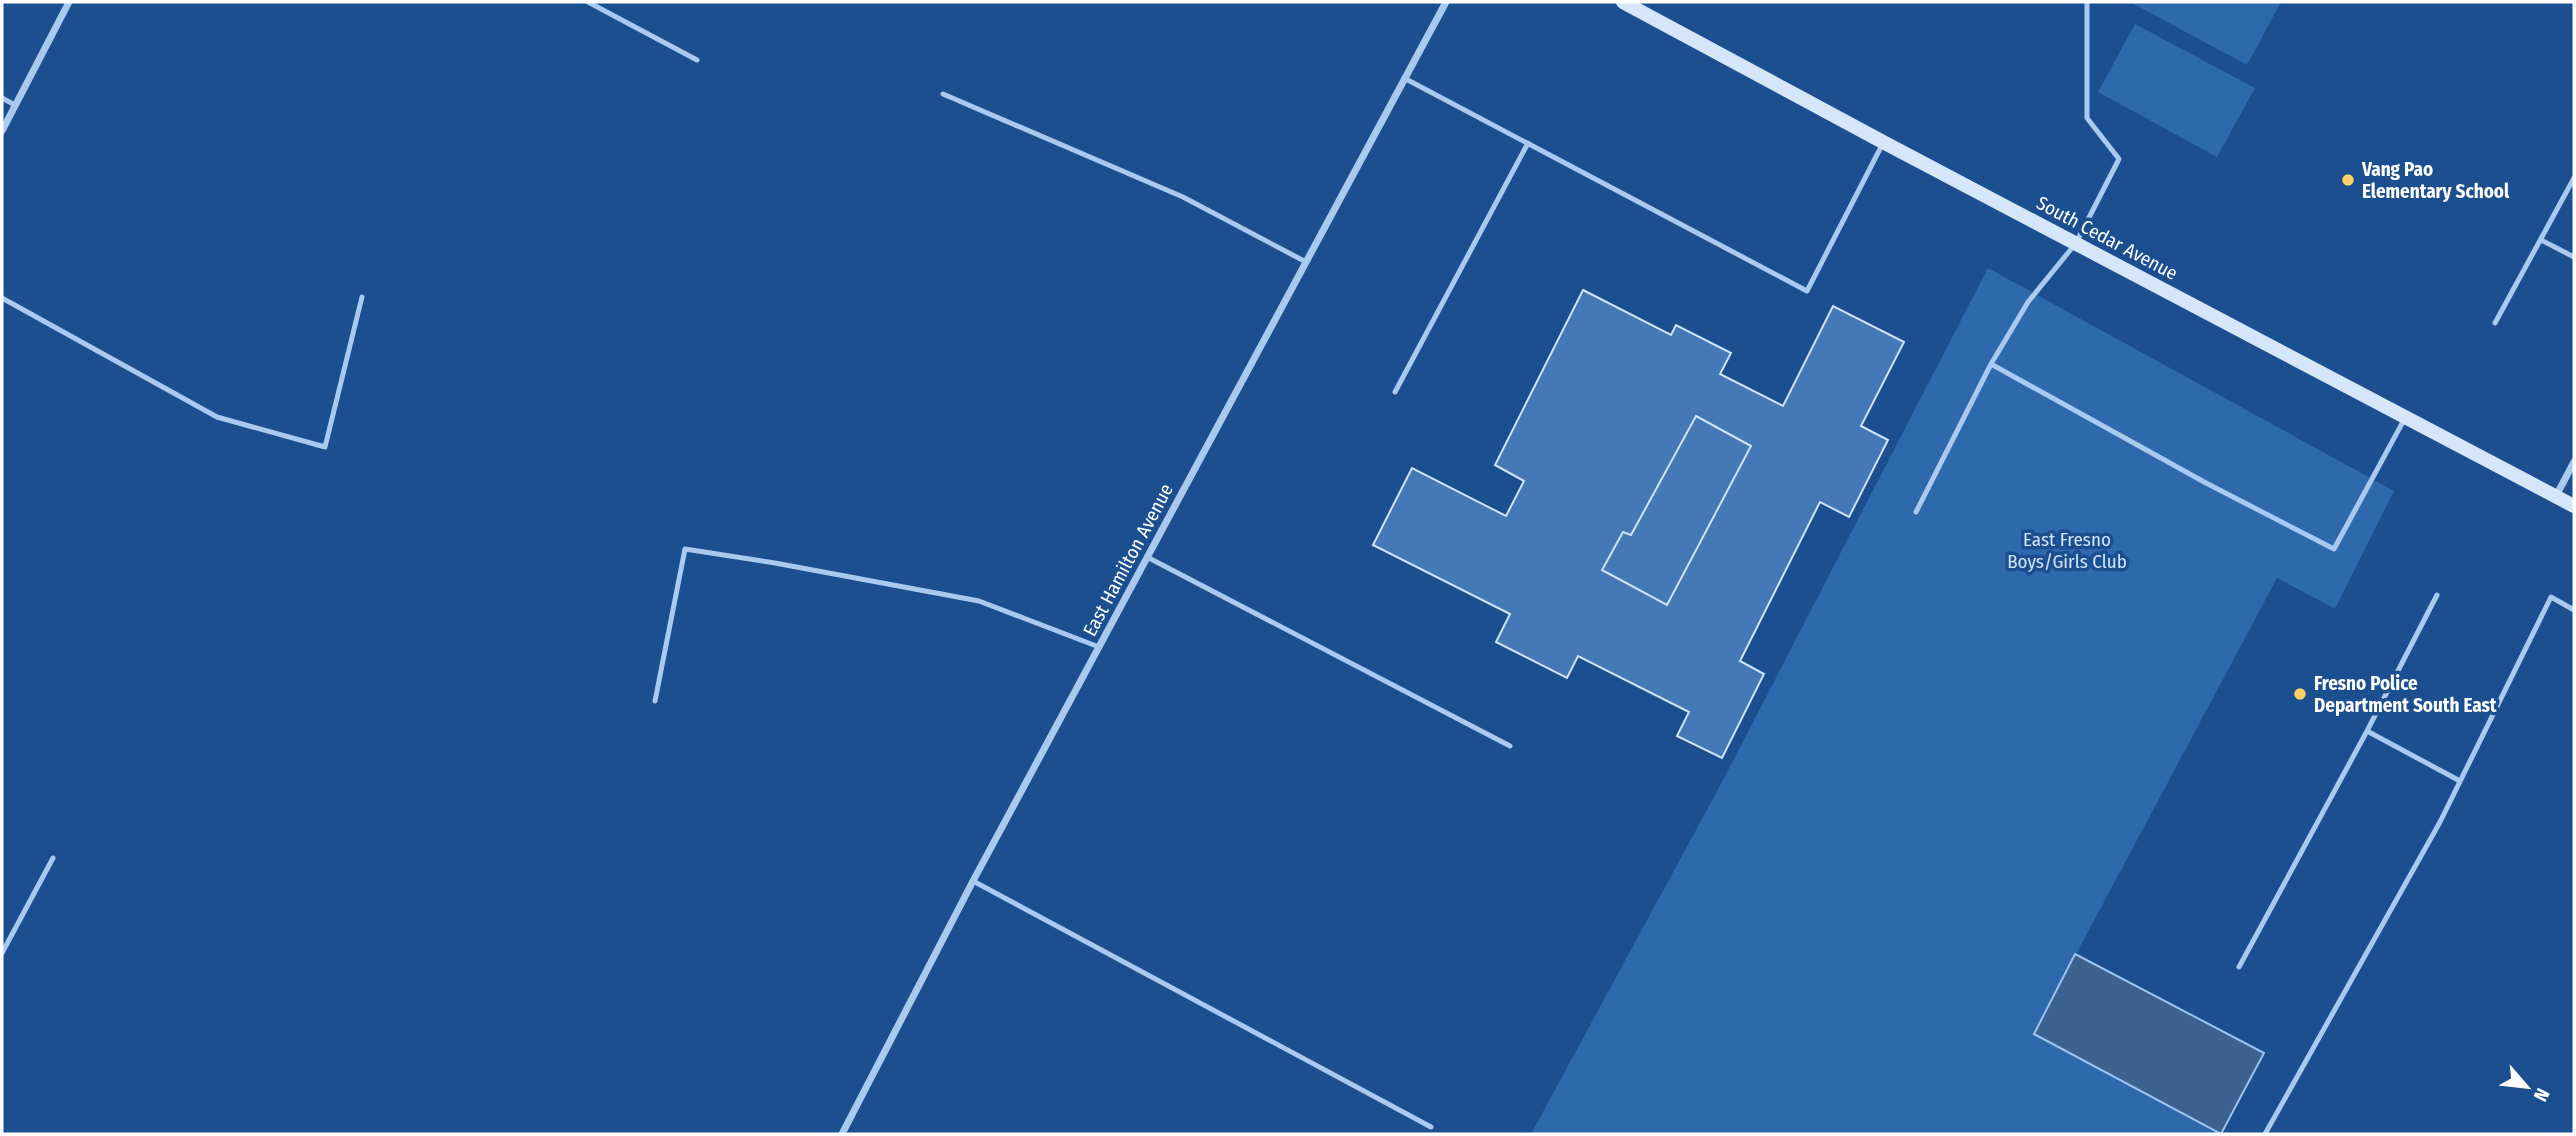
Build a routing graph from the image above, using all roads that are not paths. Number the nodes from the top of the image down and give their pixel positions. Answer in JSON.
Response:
{"nodes":[{"id":1,"x":69,"y":2,"type":"edge"},
{"id":2,"x":588,"y":2,"type":"edge"},
{"id":3,"x":1446,"y":2,"type":"edge"},
{"id":4,"x":1623,"y":2,"type":"edge"},
{"id":5,"x":2087,"y":2,"type":"edge"},
{"id":6,"x":697,"y":60,"type":"dead end"},
{"id":7,"x":1404,"y":78,"type":"junction"},
{"id":8,"x":943,"y":94,"type":"dead end"},
{"id":9,"x":2,"y":98,"type":"edge"},
{"id":10,"x":15,"y":105,"type":"junction"},
{"id":11,"x":2,"y":131,"type":"edge"},
{"id":12,"x":1883,"y":142,"type":"junction"},
{"id":13,"x":1528,"y":143,"type":"junction"},
{"id":14,"x":2574,"y":178,"type":"edge"},
{"id":15,"x":2540,"y":240,"type":"junction"},
{"id":16,"x":2076,"y":243,"type":"junction"},
{"id":17,"x":2574,"y":257,"type":"edge"},
{"id":18,"x":1306,"y":262,"type":"junction"},
{"id":19,"x":362,"y":297,"type":"dead end"},
{"id":20,"x":2,"y":298,"type":"edge"},
{"id":21,"x":2495,"y":323,"type":"dead end"},
{"id":22,"x":1991,"y":363,"type":"junction"},
{"id":23,"x":1395,"y":392,"type":"dead end"},
{"id":24,"x":2406,"y":417,"type":"junction"},
{"id":25,"x":2574,"y":463,"type":"edge"},
{"id":26,"x":2556,"y":496,"type":"junction"},
{"id":27,"x":2574,"y":506,"type":"edge"},
{"id":28,"x":1916,"y":512,"type":"dead end"},
{"id":29,"x":1147,"y":557,"type":"junction"},
{"id":30,"x":2437,"y":595,"type":"dead end"},
{"id":31,"x":2574,"y":610,"type":"edge"},
{"id":32,"x":1099,"y":647,"type":"junction"},
{"id":33,"x":655,"y":701,"type":"dead end"},
{"id":34,"x":2367,"y":731,"type":"junction"},
{"id":35,"x":1510,"y":746,"type":"dead end"},
{"id":36,"x":2460,"y":781,"type":"junction"},
{"id":37,"x":53,"y":858,"type":"dead end"},
{"id":38,"x":973,"y":881,"type":"junction"},
{"id":39,"x":2,"y":953,"type":"edge"},
{"id":40,"x":2239,"y":967,"type":"dead end"},
{"id":41,"x":1432,"y":1127,"type":"dead end"},
{"id":42,"x":842,"y":1134,"type":"edge"},
{"id":43,"x":2265,"y":1134,"type":"edge"}],
"edges":[{"from":1,"to":10,"type":"street"},
{"from":2,"to":6,"type":"lane"},
{"from":3,"to":7,"type":"street","name":"East Hamilton Avenue"},
{"from":4,"to":12,"type":"main road","name":"South Cedar Avenue"},
{"from":5,"to":16,"type":"lane"},
{"from":7,"to":13,"type":"lane"},
{"from":7,"to":18,"type":"street","name":"East Hamilton Avenue"},
{"from":8,"to":18,"type":"lane"},
{"from":9,"to":10,"type":"lane"},
{"from":10,"to":11,"type":"street"},
{"from":12,"to":13,"type":"lane"},
{"from":12,"to":16,"type":"main road","name":"South Cedar Avenue"},
{"from":13,"to":23,"type":"lane"},
{"from":14,"to":15,"type":"lane"},
{"from":15,"to":17,"type":"lane"},
{"from":15,"to":21,"type":"lane"},
{"from":16,"to":22,"type":"lane"},
{"from":16,"to":24,"type":"main road","name":"South Cedar Avenue"},
{"from":18,"to":29,"type":"street","name":"East Hamilton Avenue"},
{"from":19,"to":20,"type":"lane"},
{"from":22,"to":24,"type":"lane"},
{"from":22,"to":28,"type":"lane"},
{"from":24,"to":26,"type":"main road","name":"South Cedar Avenue"},
{"from":25,"to":26,"type":"street"},
{"from":26,"to":27,"type":"main road","name":"South Cedar Avenue"},
{"from":29,"to":32,"type":"street","name":"East Hamilton Avenue"},
{"from":29,"to":35,"type":"lane"},
{"from":30,"to":34,"type":"lane"},
{"from":31,"to":36,"type":"lane"},
{"from":32,"to":33,"type":"lane"},
{"from":32,"to":38,"type":"street","name":"East Hamilton Avenue"},
{"from":34,"to":36,"type":"lane"},
{"from":34,"to":40,"type":"lane"},
{"from":36,"to":43,"type":"lane"},
{"from":37,"to":39,"type":"lane"},
{"from":38,"to":41,"type":"lane"},
{"from":38,"to":42,"type":"street","name":"East Hamilton Avenue"}]}
